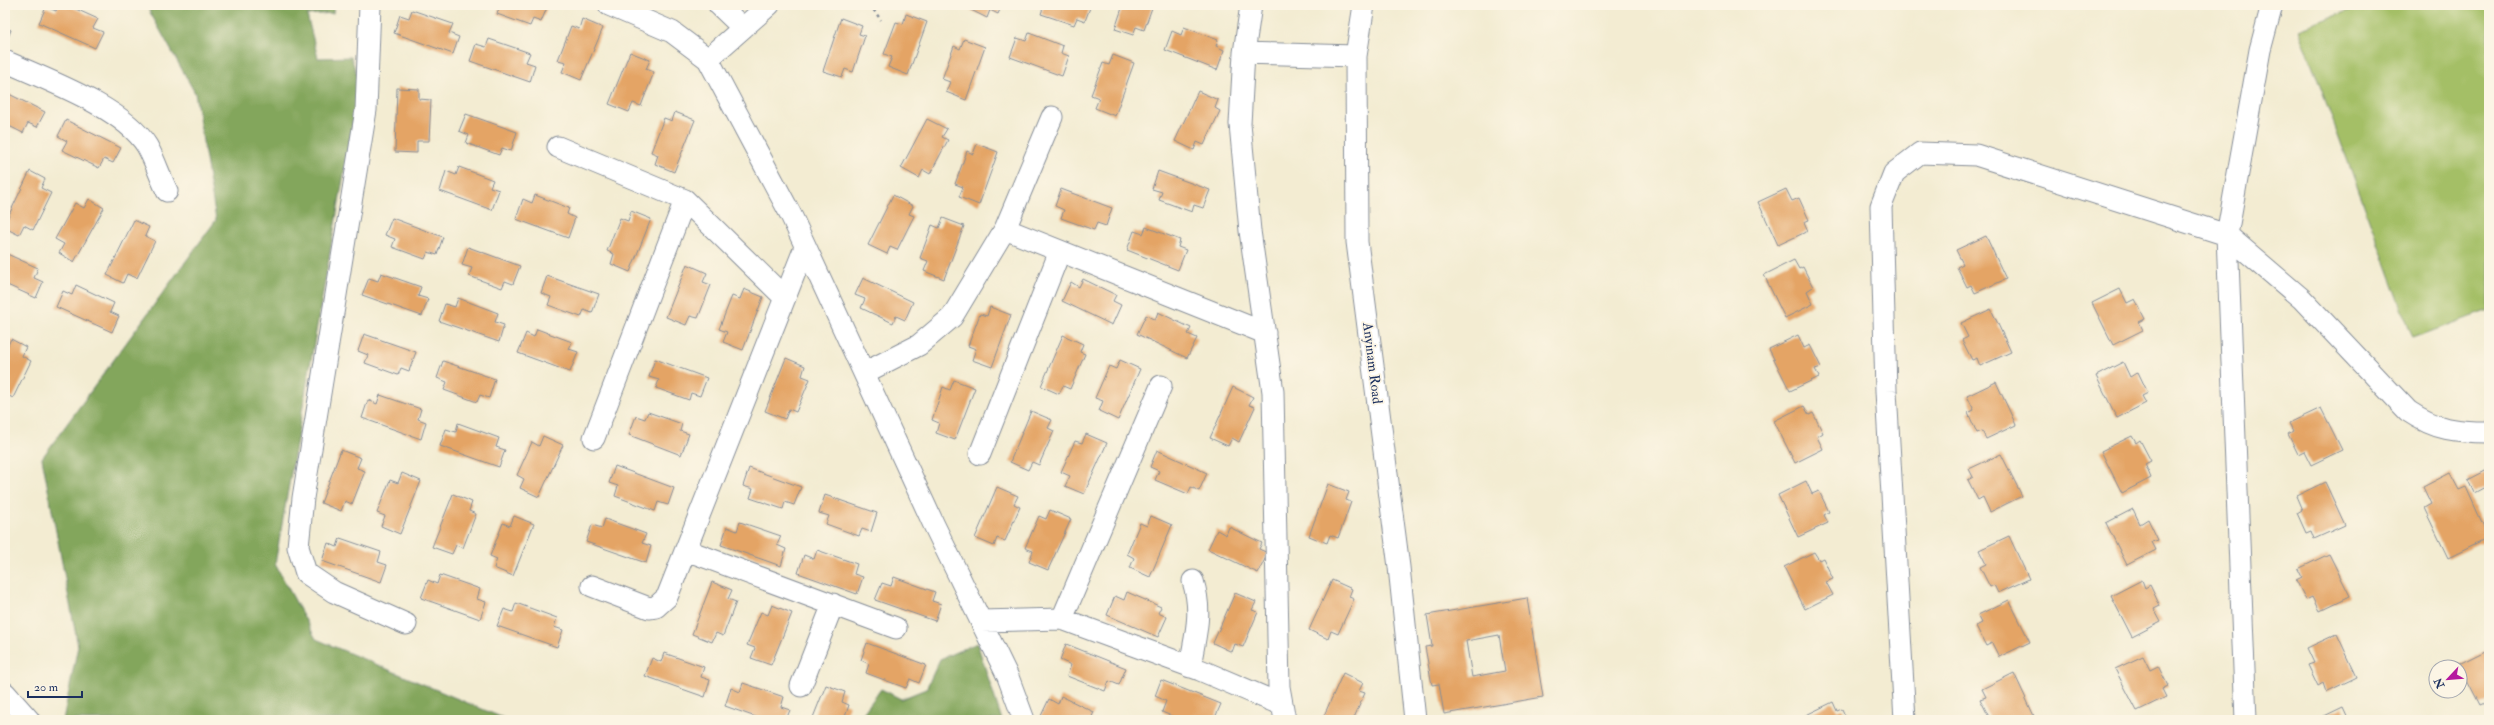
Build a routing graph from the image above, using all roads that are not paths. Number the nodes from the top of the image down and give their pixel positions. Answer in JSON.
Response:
{"nodes":[{"id":1,"x":370,"y":5,"type":"edge"},
{"id":2,"x":609,"y":5,"type":"edge"},
{"id":3,"x":719,"y":5,"type":"edge"},
{"id":4,"x":769,"y":5,"type":"edge"},
{"id":5,"x":1250,"y":5,"type":"edge"},
{"id":6,"x":1364,"y":5,"type":"edge"},
{"id":7,"x":2272,"y":5,"type":"edge"},
{"id":8,"x":743,"y":28,"type":"junction"},
{"id":9,"x":1244,"y":52,"type":"junction"},
{"id":10,"x":1356,"y":56,"type":"junction"},
{"id":11,"x":708,"y":59,"type":"junction"},
{"id":12,"x":5,"y":61,"type":"edge"},
{"id":13,"x":1052,"y":117,"type":"dead end"},
{"id":14,"x":558,"y":147,"type":"dead end"},
{"id":15,"x":167,"y":191,"type":"dead end"},
{"id":16,"x":685,"y":200,"type":"junction"},
{"id":17,"x":1005,"y":229,"type":"junction"},
{"id":18,"x":2227,"y":235,"type":"junction"},
{"id":19,"x":805,"y":247,"type":"junction"},
{"id":20,"x":1060,"y":251,"type":"junction"},
{"id":21,"x":785,"y":298,"type":"junction"},
{"id":22,"x":1265,"y":333,"type":"junction"},
{"id":23,"x":864,"y":374,"type":"junction"},
{"id":24,"x":1161,"y":386,"type":"dead end"},
{"id":25,"x":2489,"y":432,"type":"edge"},
{"id":26,"x":594,"y":438,"type":"dead end"},
{"id":27,"x":980,"y":454,"type":"dead end"},
{"id":28,"x":686,"y":550,"type":"junction"},
{"id":29,"x":1193,"y":582,"type":"dead end"},
{"id":30,"x":592,"y":586,"type":"dead end"},
{"id":31,"x":833,"y":604,"type":"junction"},
{"id":32,"x":1062,"y":619,"type":"junction"},
{"id":33,"x":981,"y":621,"type":"junction"},
{"id":34,"x":406,"y":624,"type":"dead end"},
{"id":35,"x":896,"y":628,"type":"dead end"},
{"id":36,"x":1190,"y":667,"type":"junction"},
{"id":37,"x":801,"y":686,"type":"dead end"},
{"id":38,"x":5,"y":693,"type":"edge"},
{"id":39,"x":1283,"y":712,"type":"edge"},
{"id":40,"x":29,"y":720,"type":"edge"},
{"id":41,"x":1024,"y":720,"type":"edge"},
{"id":42,"x":1415,"y":720,"type":"edge"},
{"id":43,"x":1905,"y":720,"type":"edge"},
{"id":44,"x":2246,"y":720,"type":"edge"}],
"edges":[{"from":1,"to":34,"type":"street"},
{"from":2,"to":11,"type":"street"},
{"from":3,"to":8,"type":"street"},
{"from":4,"to":8,"type":"street"},
{"from":5,"to":9,"type":"street"},
{"from":6,"to":10,"type":"street","name":"Anyinam Road"},
{"from":7,"to":18,"type":"street"},
{"from":8,"to":11,"type":"street"},
{"from":9,"to":10,"type":"street"},
{"from":9,"to":22,"type":"street"},
{"from":10,"to":42,"type":"street","name":"Anyinam Road"},
{"from":11,"to":19,"type":"street"},
{"from":12,"to":15,"type":"street"},
{"from":13,"to":17,"type":"street"},
{"from":14,"to":16,"type":"street"},
{"from":16,"to":21,"type":"street"},
{"from":16,"to":26,"type":"street"},
{"from":17,"to":20,"type":"street"},
{"from":17,"to":23,"type":"street"},
{"from":18,"to":25,"type":"street"},
{"from":18,"to":43,"type":"street"},
{"from":18,"to":44,"type":"street"},
{"from":19,"to":21,"type":"street"},
{"from":19,"to":23,"type":"street"},
{"from":20,"to":22,"type":"street"},
{"from":20,"to":27,"type":"street"},
{"from":21,"to":28,"type":"street"},
{"from":22,"to":39,"type":"street"},
{"from":23,"to":33,"type":"street"},
{"from":24,"to":32,"type":"street"},
{"from":28,"to":30,"type":"street"},
{"from":28,"to":31,"type":"street"},
{"from":29,"to":36,"type":"street"},
{"from":31,"to":35,"type":"street"},
{"from":31,"to":37,"type":"street"},
{"from":32,"to":33,"type":"street"},
{"from":32,"to":36,"type":"street"},
{"from":33,"to":41,"type":"street"},
{"from":36,"to":39,"type":"street"},
{"from":38,"to":40,"type":"street"}]}
